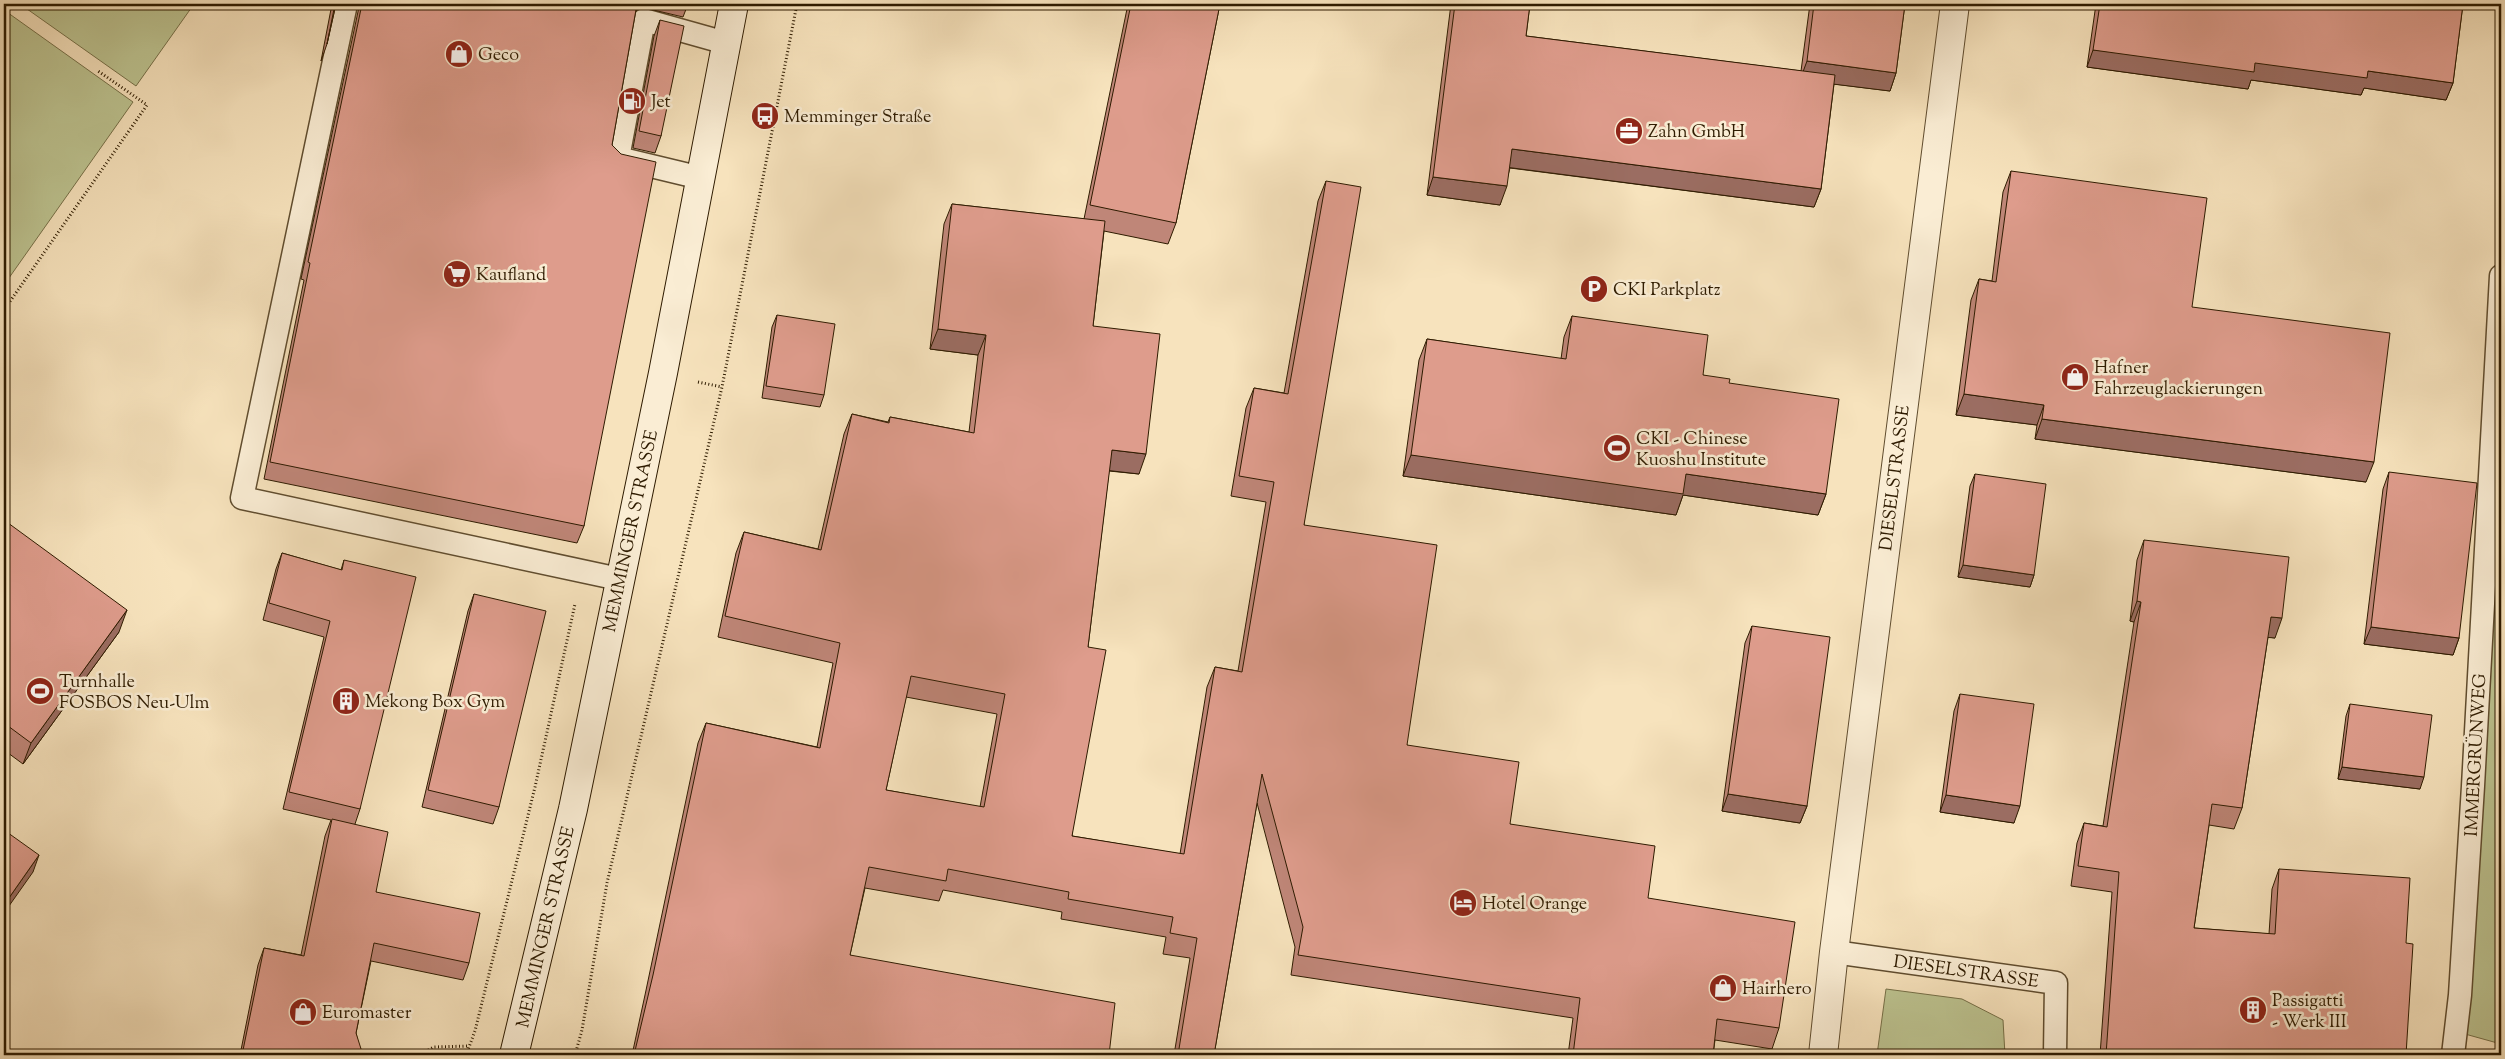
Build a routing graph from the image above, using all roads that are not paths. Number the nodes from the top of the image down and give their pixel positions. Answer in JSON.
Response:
{"nodes":[{"id":1,"x":346,"y":4,"type":"edge"},
{"id":2,"x":734,"y":4,"type":"edge"},
{"id":3,"x":1955,"y":4,"type":"edge"},
{"id":4,"x":726,"y":44,"type":"junction"},
{"id":5,"x":701,"y":178,"type":"junction"},
{"id":6,"x":2501,"y":276,"type":"edge"},
{"id":7,"x":619,"y":579,"type":"junction"},
{"id":8,"x":1834,"y":952,"type":"junction"},
{"id":9,"x":514,"y":1055,"type":"edge"},
{"id":10,"x":1823,"y":1055,"type":"edge"},
{"id":11,"x":2055,"y":1055,"type":"edge"},
{"id":12,"x":2453,"y":1055,"type":"edge"}],
"edges":[{"from":1,"to":7,"type":"lane"},
{"from":2,"to":4,"type":"main road","name":"MEMMINGER STRASSE"},
{"from":3,"to":8,"type":"main road","name":"DIESELSTRASSE"},
{"from":4,"to":5,"type":"main road","name":"MEMMINGER STRASSE"},
{"from":4,"to":5,"type":"lane"},
{"from":5,"to":7,"type":"main road","name":"MEMMINGER STRASSE"},
{"from":6,"to":12,"type":"lane","name":"IMMERGRÜNWEG"},
{"from":7,"to":9,"type":"main road","name":"MEMMINGER STRASSE"},
{"from":8,"to":10,"type":"main road","name":"DIESELSTRASSE"},
{"from":8,"to":11,"type":"lane","name":"DIESELSTRASSE"}]}
